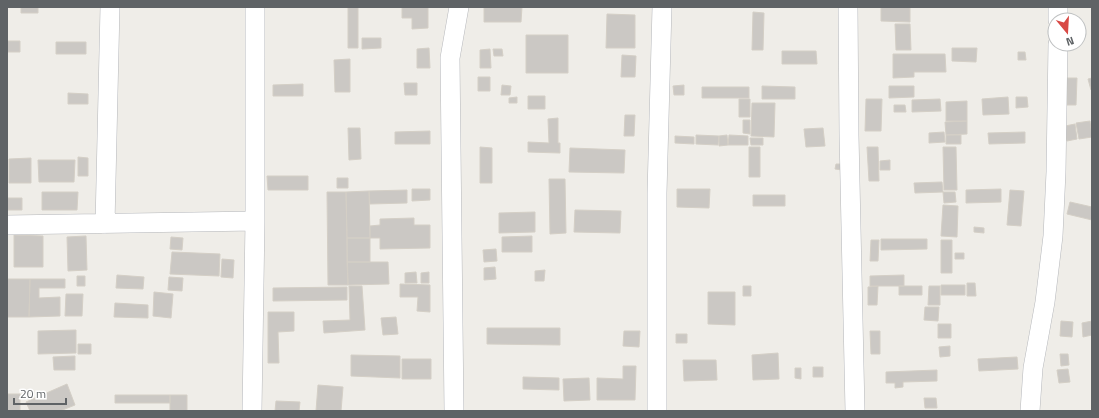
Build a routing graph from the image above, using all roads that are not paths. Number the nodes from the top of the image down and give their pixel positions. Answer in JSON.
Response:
{"nodes":[{"id":1,"x":110,"y":7,"type":"edge"},
{"id":2,"x":255,"y":7,"type":"edge"},
{"id":3,"x":459,"y":7,"type":"edge"},
{"id":4,"x":662,"y":7,"type":"edge"},
{"id":5,"x":848,"y":7,"type":"edge"},
{"id":6,"x":1058,"y":52,"type":"edge"},
{"id":7,"x":255,"y":221,"type":"junction"},
{"id":8,"x":105,"y":224,"type":"junction"},
{"id":9,"x":7,"y":225,"type":"edge"},
{"id":10,"x":252,"y":411,"type":"edge"},
{"id":11,"x":454,"y":411,"type":"edge"},
{"id":12,"x":657,"y":411,"type":"edge"},
{"id":13,"x":854,"y":411,"type":"edge"},
{"id":14,"x":1030,"y":411,"type":"edge"}],
"edges":[{"from":1,"to":8,"type":"street"},
{"from":2,"to":7,"type":"street"},
{"from":3,"to":11,"type":"street"},
{"from":4,"to":12,"type":"street"},
{"from":5,"to":13,"type":"street"},
{"from":6,"to":14,"type":"street"},
{"from":7,"to":8,"type":"street"},
{"from":7,"to":10,"type":"street"},
{"from":8,"to":9,"type":"street"}]}
